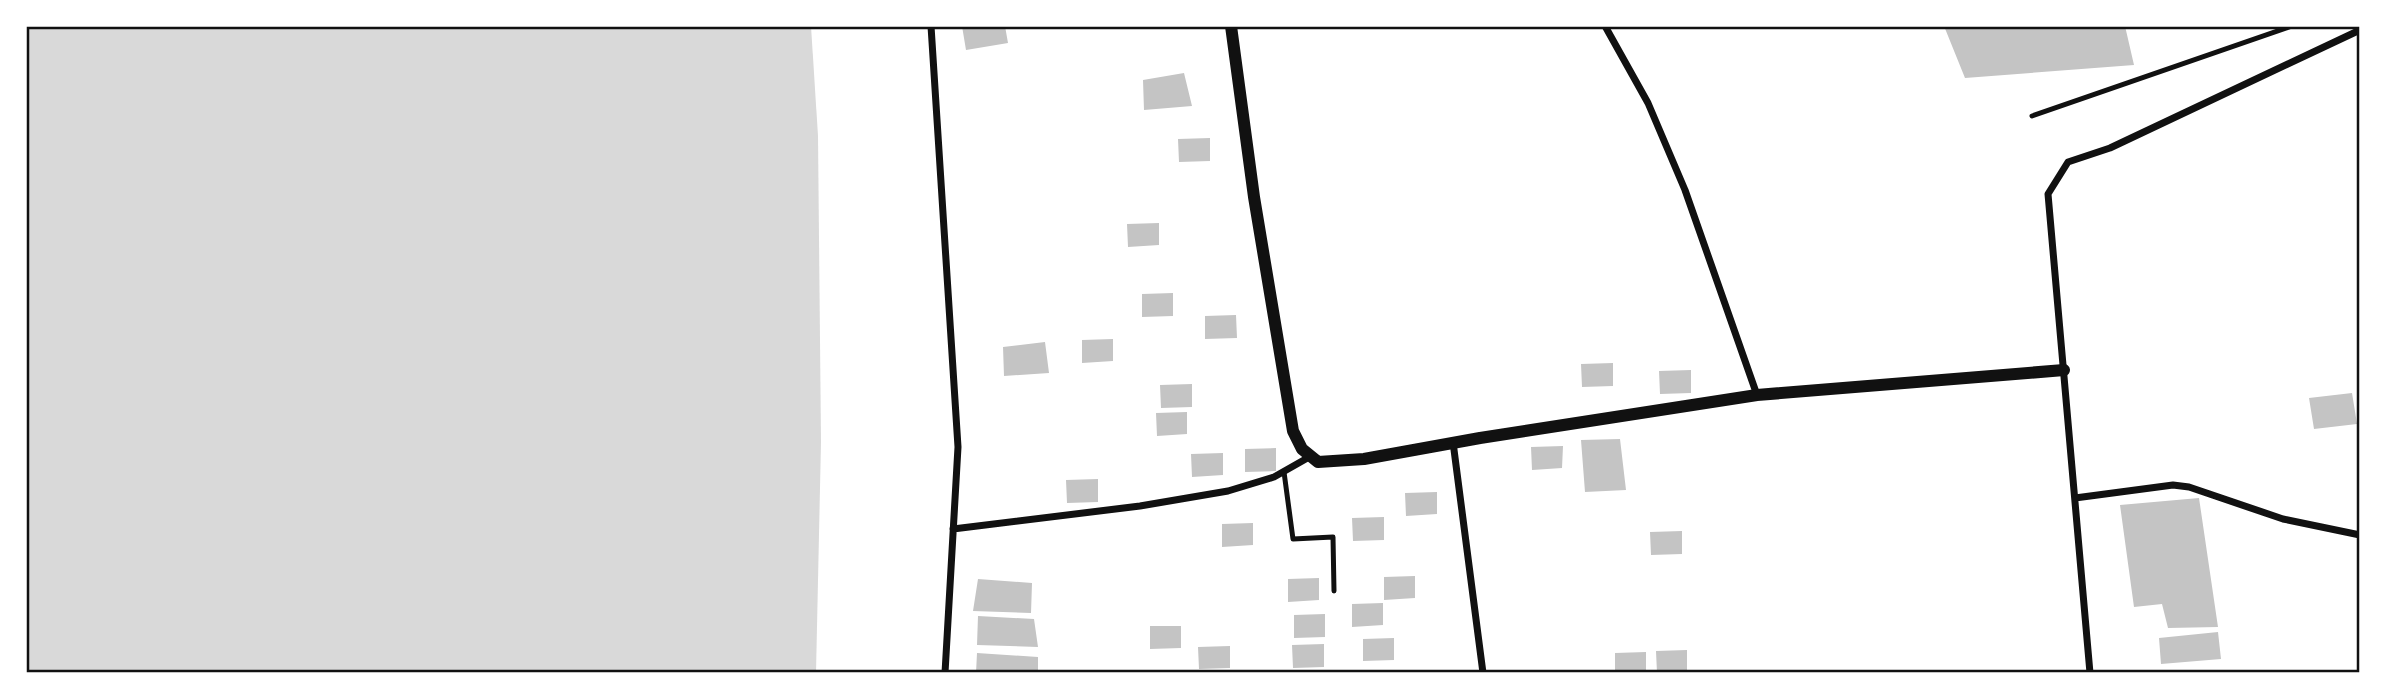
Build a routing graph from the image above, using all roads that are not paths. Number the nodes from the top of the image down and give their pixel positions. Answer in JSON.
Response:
{"nodes":[{"id":1,"x":930,"y":26,"type":"edge"},
{"id":2,"x":1231,"y":26,"type":"edge"},
{"id":3,"x":1605,"y":26,"type":"edge"},
{"id":4,"x":2292,"y":26,"type":"edge"},
{"id":5,"x":2360,"y":30,"type":"edge"},
{"id":6,"x":2032,"y":116,"type":"dead end"},
{"id":7,"x":2064,"y":370,"type":"junction"},
{"id":8,"x":1756,"y":396,"type":"junction"},
{"id":9,"x":1453,"y":442,"type":"junction"},
{"id":10,"x":1311,"y":456,"type":"junction"},
{"id":11,"x":1284,"y":472,"type":"junction"},
{"id":12,"x":2075,"y":498,"type":"junction"},
{"id":13,"x":953,"y":529,"type":"junction"},
{"id":14,"x":2360,"y":535,"type":"edge"},
{"id":15,"x":1334,"y":591,"type":"dead end"},
{"id":16,"x":945,"y":673,"type":"edge"},
{"id":17,"x":1483,"y":673,"type":"edge"},
{"id":18,"x":2090,"y":673,"type":"edge"}],
"edges":[{"from":1,"to":13,"type":"street"},
{"from":2,"to":10,"type":"street"},
{"from":3,"to":8,"type":"street"},
{"from":4,"to":6,"type":"lane"},
{"from":5,"to":7,"type":"street"},
{"from":7,"to":8,"type":"street"},
{"from":7,"to":12,"type":"street"},
{"from":8,"to":9,"type":"street"},
{"from":9,"to":10,"type":"street"},
{"from":9,"to":17,"type":"street"},
{"from":10,"to":11,"type":"street"},
{"from":11,"to":13,"type":"street"},
{"from":11,"to":15,"type":"lane"},
{"from":12,"to":14,"type":"street"},
{"from":12,"to":18,"type":"street"},
{"from":13,"to":16,"type":"street"}]}
